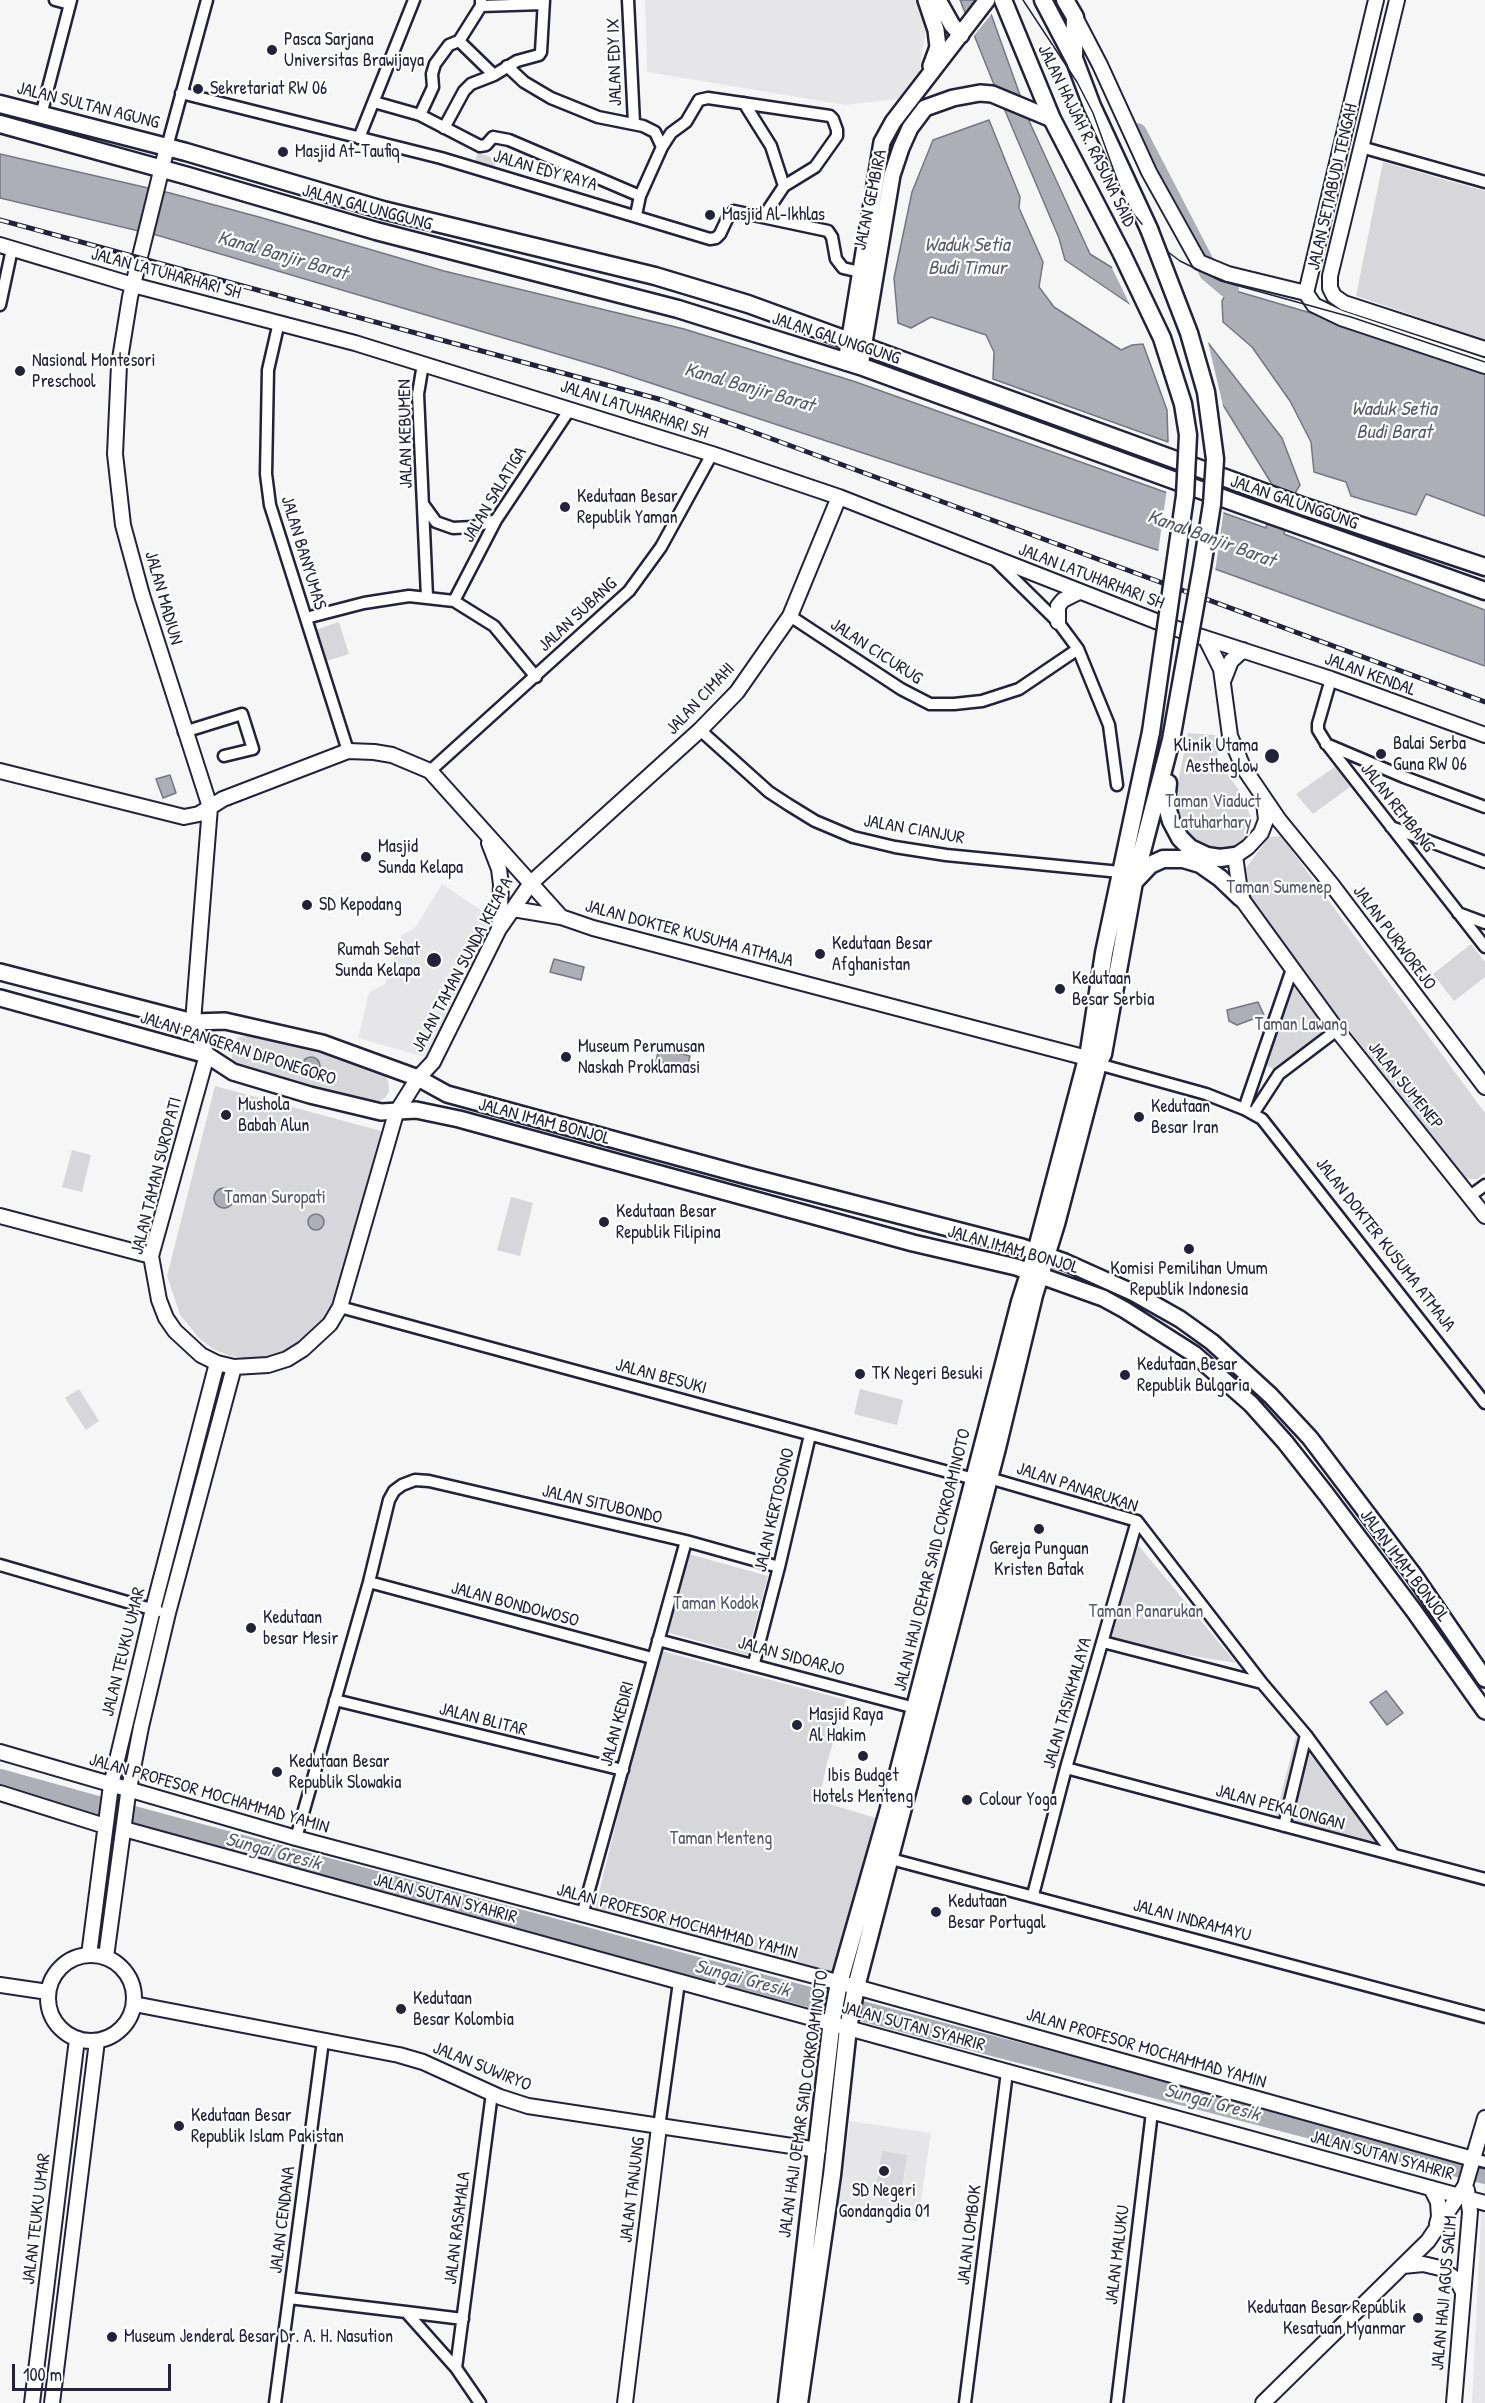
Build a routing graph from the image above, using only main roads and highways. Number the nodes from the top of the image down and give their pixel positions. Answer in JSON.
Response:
{"nodes":[{"id":1,"x":926,"y":0,"type":"edge"},
{"id":2,"x":938,"y":0,"type":"edge"},
{"id":3,"x":987,"y":0,"type":"edge"},
{"id":4,"x":1004,"y":0,"type":"edge"},
{"id":5,"x":1043,"y":0,"type":"edge"},
{"id":6,"x":1065,"y":0,"type":"edge"},
{"id":7,"x":964,"y":31,"type":"junction"},
{"id":8,"x":1075,"y":61,"type":"junction"},
{"id":9,"x":928,"y":77,"type":"junction"},
{"id":10,"x":7,"y":106,"type":"edge"},
{"id":11,"x":1052,"y":119,"type":"junction"},
{"id":12,"x":4,"y":125,"type":"edge"},
{"id":13,"x":167,"y":147,"type":"joint"},
{"id":14,"x":471,"y":232,"type":"junction"},
{"id":15,"x":467,"y":254,"type":"junction"},
{"id":16,"x":856,"y":343,"type":"junction"},
{"id":17,"x":853,"y":364,"type":"junction"},
{"id":18,"x":1485,"y":567,"type":"edge"},
{"id":19,"x":1485,"y":591,"type":"edge"},
{"id":20,"x":1151,"y":732,"type":"joint"},
{"id":21,"x":1170,"y":743,"type":"junction"},
{"id":22,"x":1235,"y":856,"type":"road end"},
{"id":23,"x":1134,"y":882,"type":"junction"},
{"id":24,"x":1241,"y":898,"type":"road end"},
{"id":25,"x":0,"y":972,"type":"edge"},
{"id":26,"x":0,"y":998,"type":"edge"},
{"id":27,"x":1093,"y":1061,"type":"junction"},
{"id":28,"x":418,"y":1078,"type":"joint"},
{"id":29,"x":396,"y":1113,"type":"joint"},
{"id":30,"x":747,"y":1176,"type":"junction"},
{"id":31,"x":742,"y":1195,"type":"junction"},
{"id":32,"x":1041,"y":1253,"type":"junction"},
{"id":33,"x":1035,"y":1274,"type":"junction"},
{"id":34,"x":981,"y":1479,"type":"junction"},
{"id":35,"x":1485,"y":1678,"type":"edge"},
{"id":36,"x":1485,"y":1711,"type":"edge"},
{"id":37,"x":787,"y":2403,"type":"edge"},
{"id":38,"x":799,"y":2403,"type":"edge"}],
"edges":[{"from":1,"to":9,"type":"main road"},
{"from":2,"to":7,"type":"main road"},
{"from":3,"to":7,"type":"main road","name":"JALAN GEMBIRA"},
{"from":4,"to":11,"type":"main road","name":"JALAN HAJJAH R. RASUNA SAID"},
{"from":5,"to":8,"type":"main road","name":"JALAN HAJJAH R. RASUNA SAID"},
{"from":6,"to":8,"type":"main road","name":"JALAN HAJJAH R. RASUNA SAID"},
{"from":7,"to":9,"type":"main road","name":"JALAN GEMBIRA"},
{"from":8,"to":21,"type":"main road","name":"JALAN HAJJAH R. RASUNA SAID","bridge":true},
{"from":9,"to":16,"type":"main road","name":"JALAN GEMBIRA"},
{"from":10,"to":12,"type":"main road"},
{"from":10,"to":13,"type":"main road","name":"JALAN SULTAN AGUNG"},
{"from":11,"to":16,"type":"main road","name":"JALAN GEMBIRA"},
{"from":11,"to":20,"type":"main road","name":"JALAN HAJJAH R. RASUNA SAID","bridge":true},
{"from":12,"to":15,"type":"main road","name":"JALAN GALUNGGUNG"},
{"from":13,"to":14,"type":"main road","name":"JALAN GALUNGGUNG"},
{"from":14,"to":15,"type":"main road"},
{"from":14,"to":16,"type":"main road","name":"JALAN GALUNGGUNG"},
{"from":15,"to":17,"type":"main road","name":"JALAN GALUNGGUNG"},
{"from":16,"to":17,"type":"main road","name":"JALAN GEMBIRA"},
{"from":16,"to":18,"type":"main road","name":"JALAN GALUNGGUNG"},
{"from":17,"to":19,"type":"main road","name":"JALAN GALUNGGUNG"},
{"from":20,"to":27,"type":"main road","name":"JALAN HAJI OEMAR SAID COKROAMINOTO"},
{"from":21,"to":22,"type":"main road"},
{"from":21,"to":23,"type":"main road","name":"JALAN HAJI OEMAR SAID COKROAMINOTO"},
{"from":23,"to":24,"type":"main road"},
{"from":23,"to":27,"type":"main road","name":"JALAN HAJI OEMAR SAID COKROAMINOTO"},
{"from":25,"to":28,"type":"main road","name":"JALAN PANGERAN DIPONEGORO"},
{"from":26,"to":29,"type":"main road","name":"JALAN PANGERAN DIPONEGORO"},
{"from":27,"to":32,"type":"main road","name":"JALAN HAJI OEMAR SAID COKROAMINOTO"},
{"from":28,"to":30,"type":"main road","name":"JALAN IMAM BONJOL"},
{"from":29,"to":31,"type":"main road","name":"JALAN IMAM BONJOL"},
{"from":30,"to":31,"type":"main road"},
{"from":30,"to":32,"type":"main road","name":"JALAN IMAM BONJOL"},
{"from":31,"to":33,"type":"main road","name":"JALAN IMAM BONJOL"},
{"from":32,"to":33,"type":"main road","name":"JALAN HAJI OEMAR SAID COKROAMINOTO"},
{"from":32,"to":35,"type":"main road","name":"JALAN IMAM BONJOL"},
{"from":33,"to":34,"type":"main road","name":"JALAN HAJI OEMAR SAID COKROAMINOTO"},
{"from":33,"to":36,"type":"main road","name":"JALAN IMAM BONJOL"},
{"from":34,"to":37,"type":"main road","name":"JALAN HAJI OEMAR SAID COKROAMINOTO"},
{"from":34,"to":38,"type":"main road","name":"JALAN HAJI OEMAR SAID COKROAMINOTO"}]}
